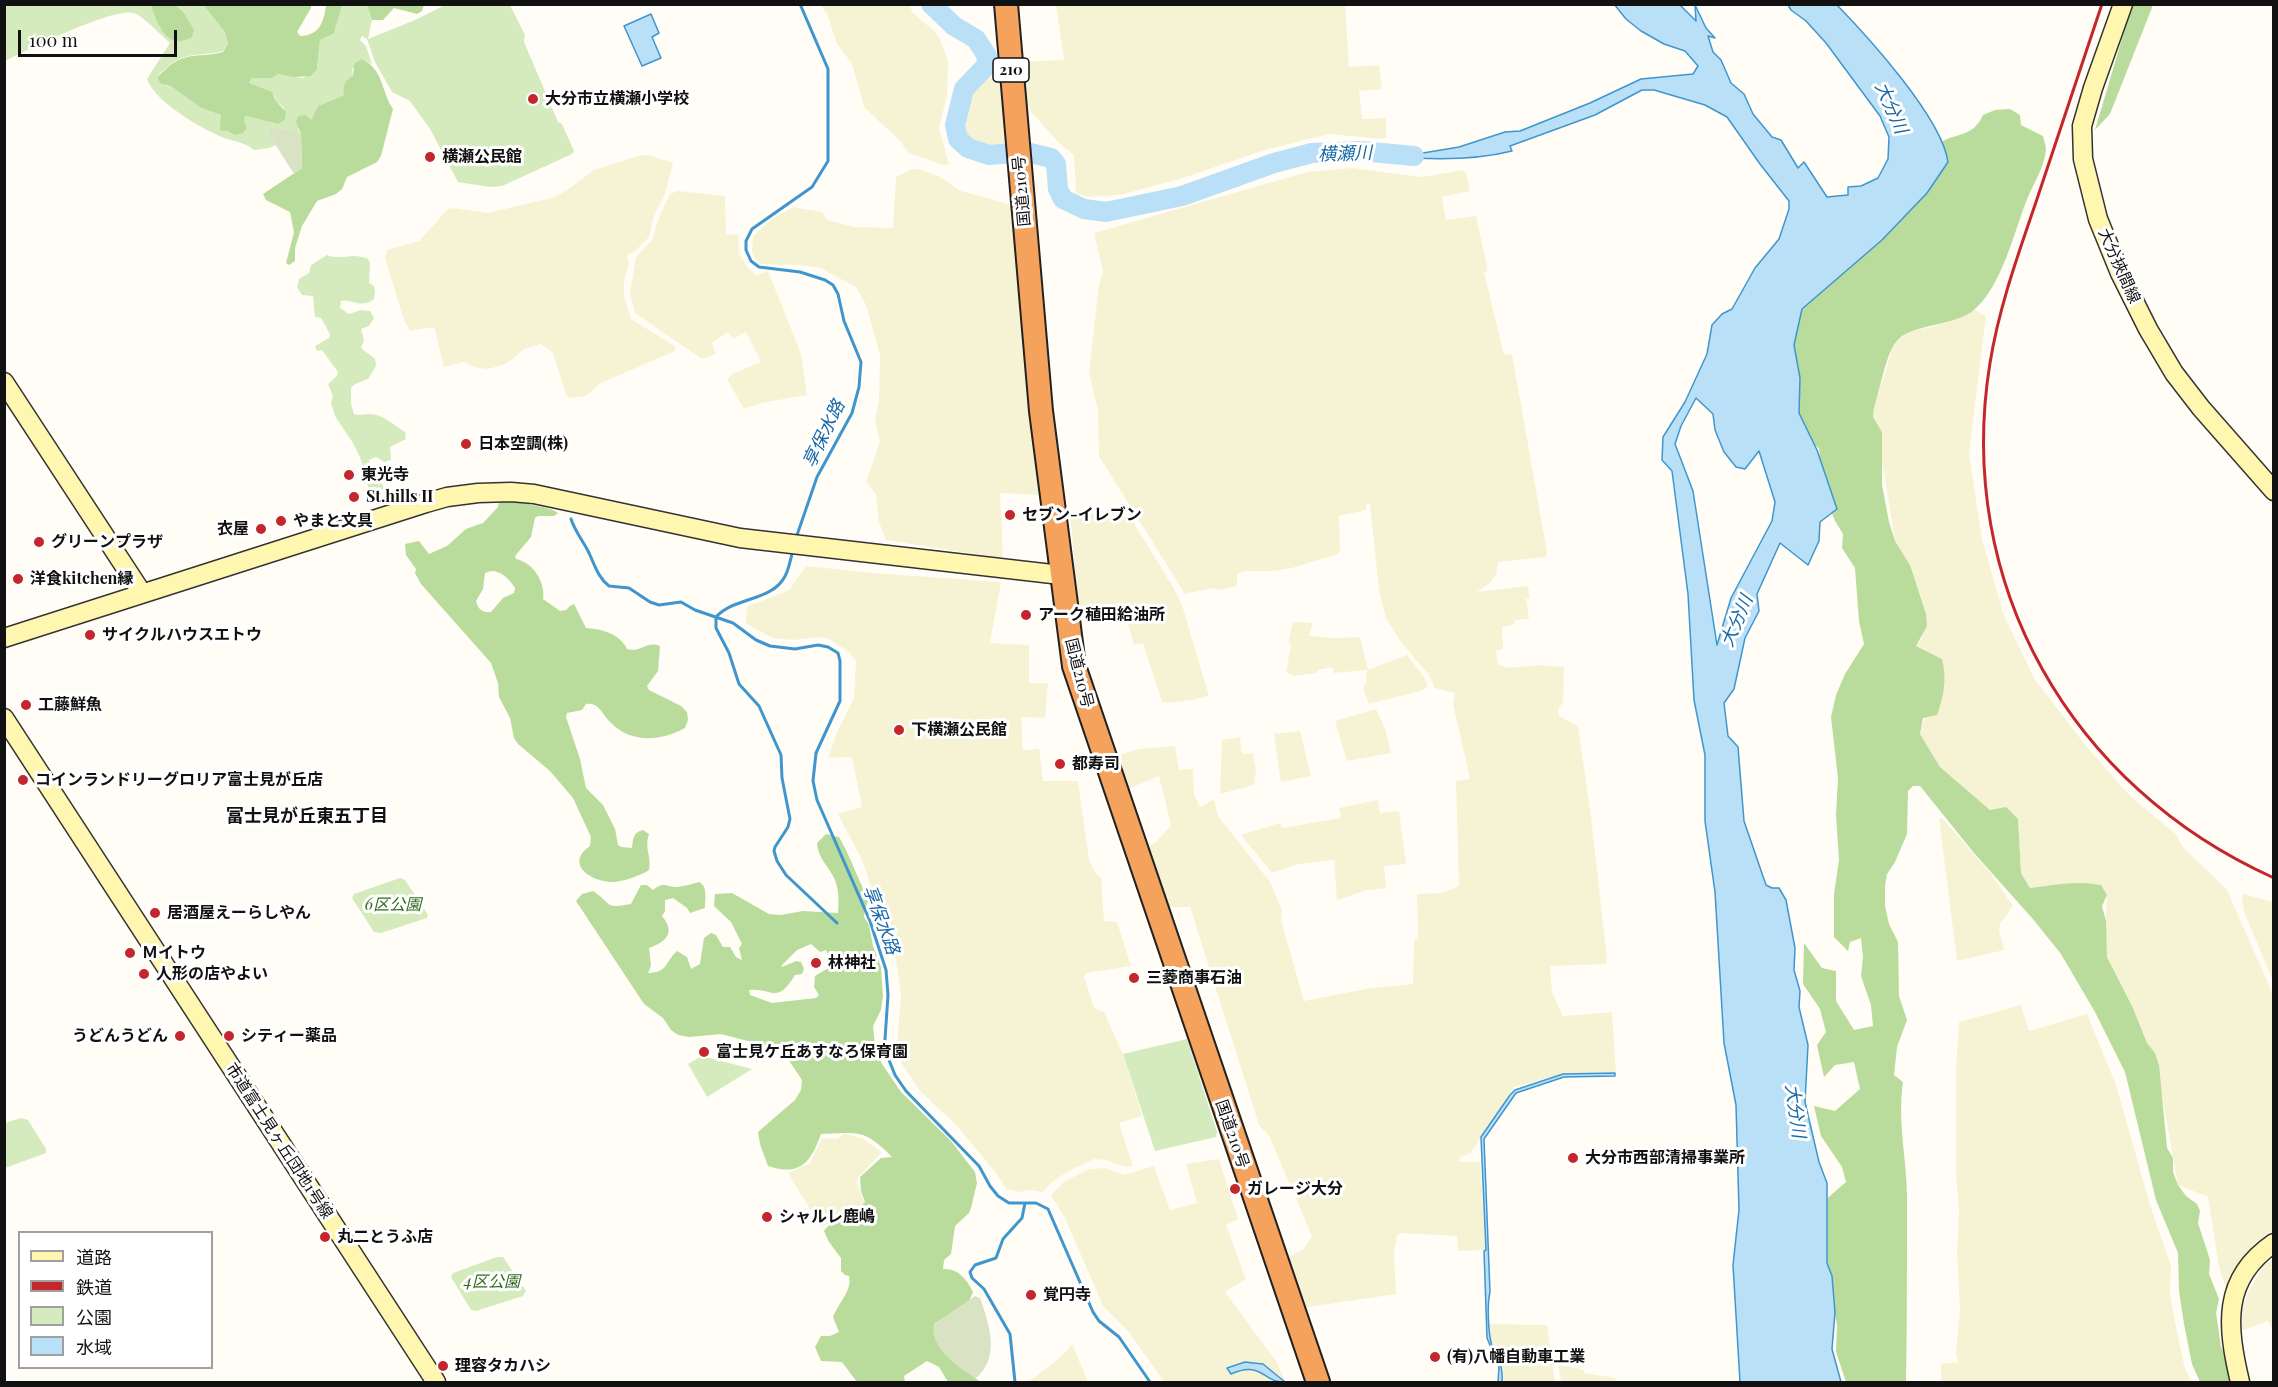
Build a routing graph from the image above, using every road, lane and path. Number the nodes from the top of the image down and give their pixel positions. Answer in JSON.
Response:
{"nodes":[{"id":1,"x":1006,"y":4,"type":"edge"},
{"id":2,"x":2123,"y":4,"type":"edge"},
{"id":3,"x":4,"y":382,"type":"edge"},
{"id":4,"x":2274,"y":491,"type":"edge"},
{"id":5,"x":1061,"y":575,"type":"junction"},
{"id":6,"x":142,"y":593,"type":"junction"},
{"id":7,"x":4,"y":638,"type":"edge"},
{"id":8,"x":4,"y":718,"type":"edge"},
{"id":9,"x":2274,"y":1243,"type":"edge"},
{"id":10,"x":1293,"y":1312,"type":"junction"},
{"id":11,"x":436,"y":1383,"type":"edge"},
{"id":12,"x":1318,"y":1383,"type":"edge"},
{"id":13,"x":1324,"y":1383,"type":"edge"},
{"id":14,"x":2240,"y":1383,"type":"edge"}],
"edges":[{"from":1,"to":5,"type":"highway","name":"国道210号","number":"210"},
{"from":2,"to":4,"type":"street","name":"大分挾間線"},
{"from":3,"to":6,"type":"street"},
{"from":5,"to":6,"type":"street"},
{"from":5,"to":10,"type":"highway","name":"国道210号","number":"210"},
{"from":6,"to":7,"type":"street"},
{"from":8,"to":11,"type":"street","name":"市道富士見ヶ丘団地1号線"},
{"from":9,"to":14,"type":"street"},
{"from":10,"to":12,"type":"highway","name":"国道210号","number":"210"},
{"from":10,"to":13,"type":"highway","name":"国道210号","number":"210"}]}
